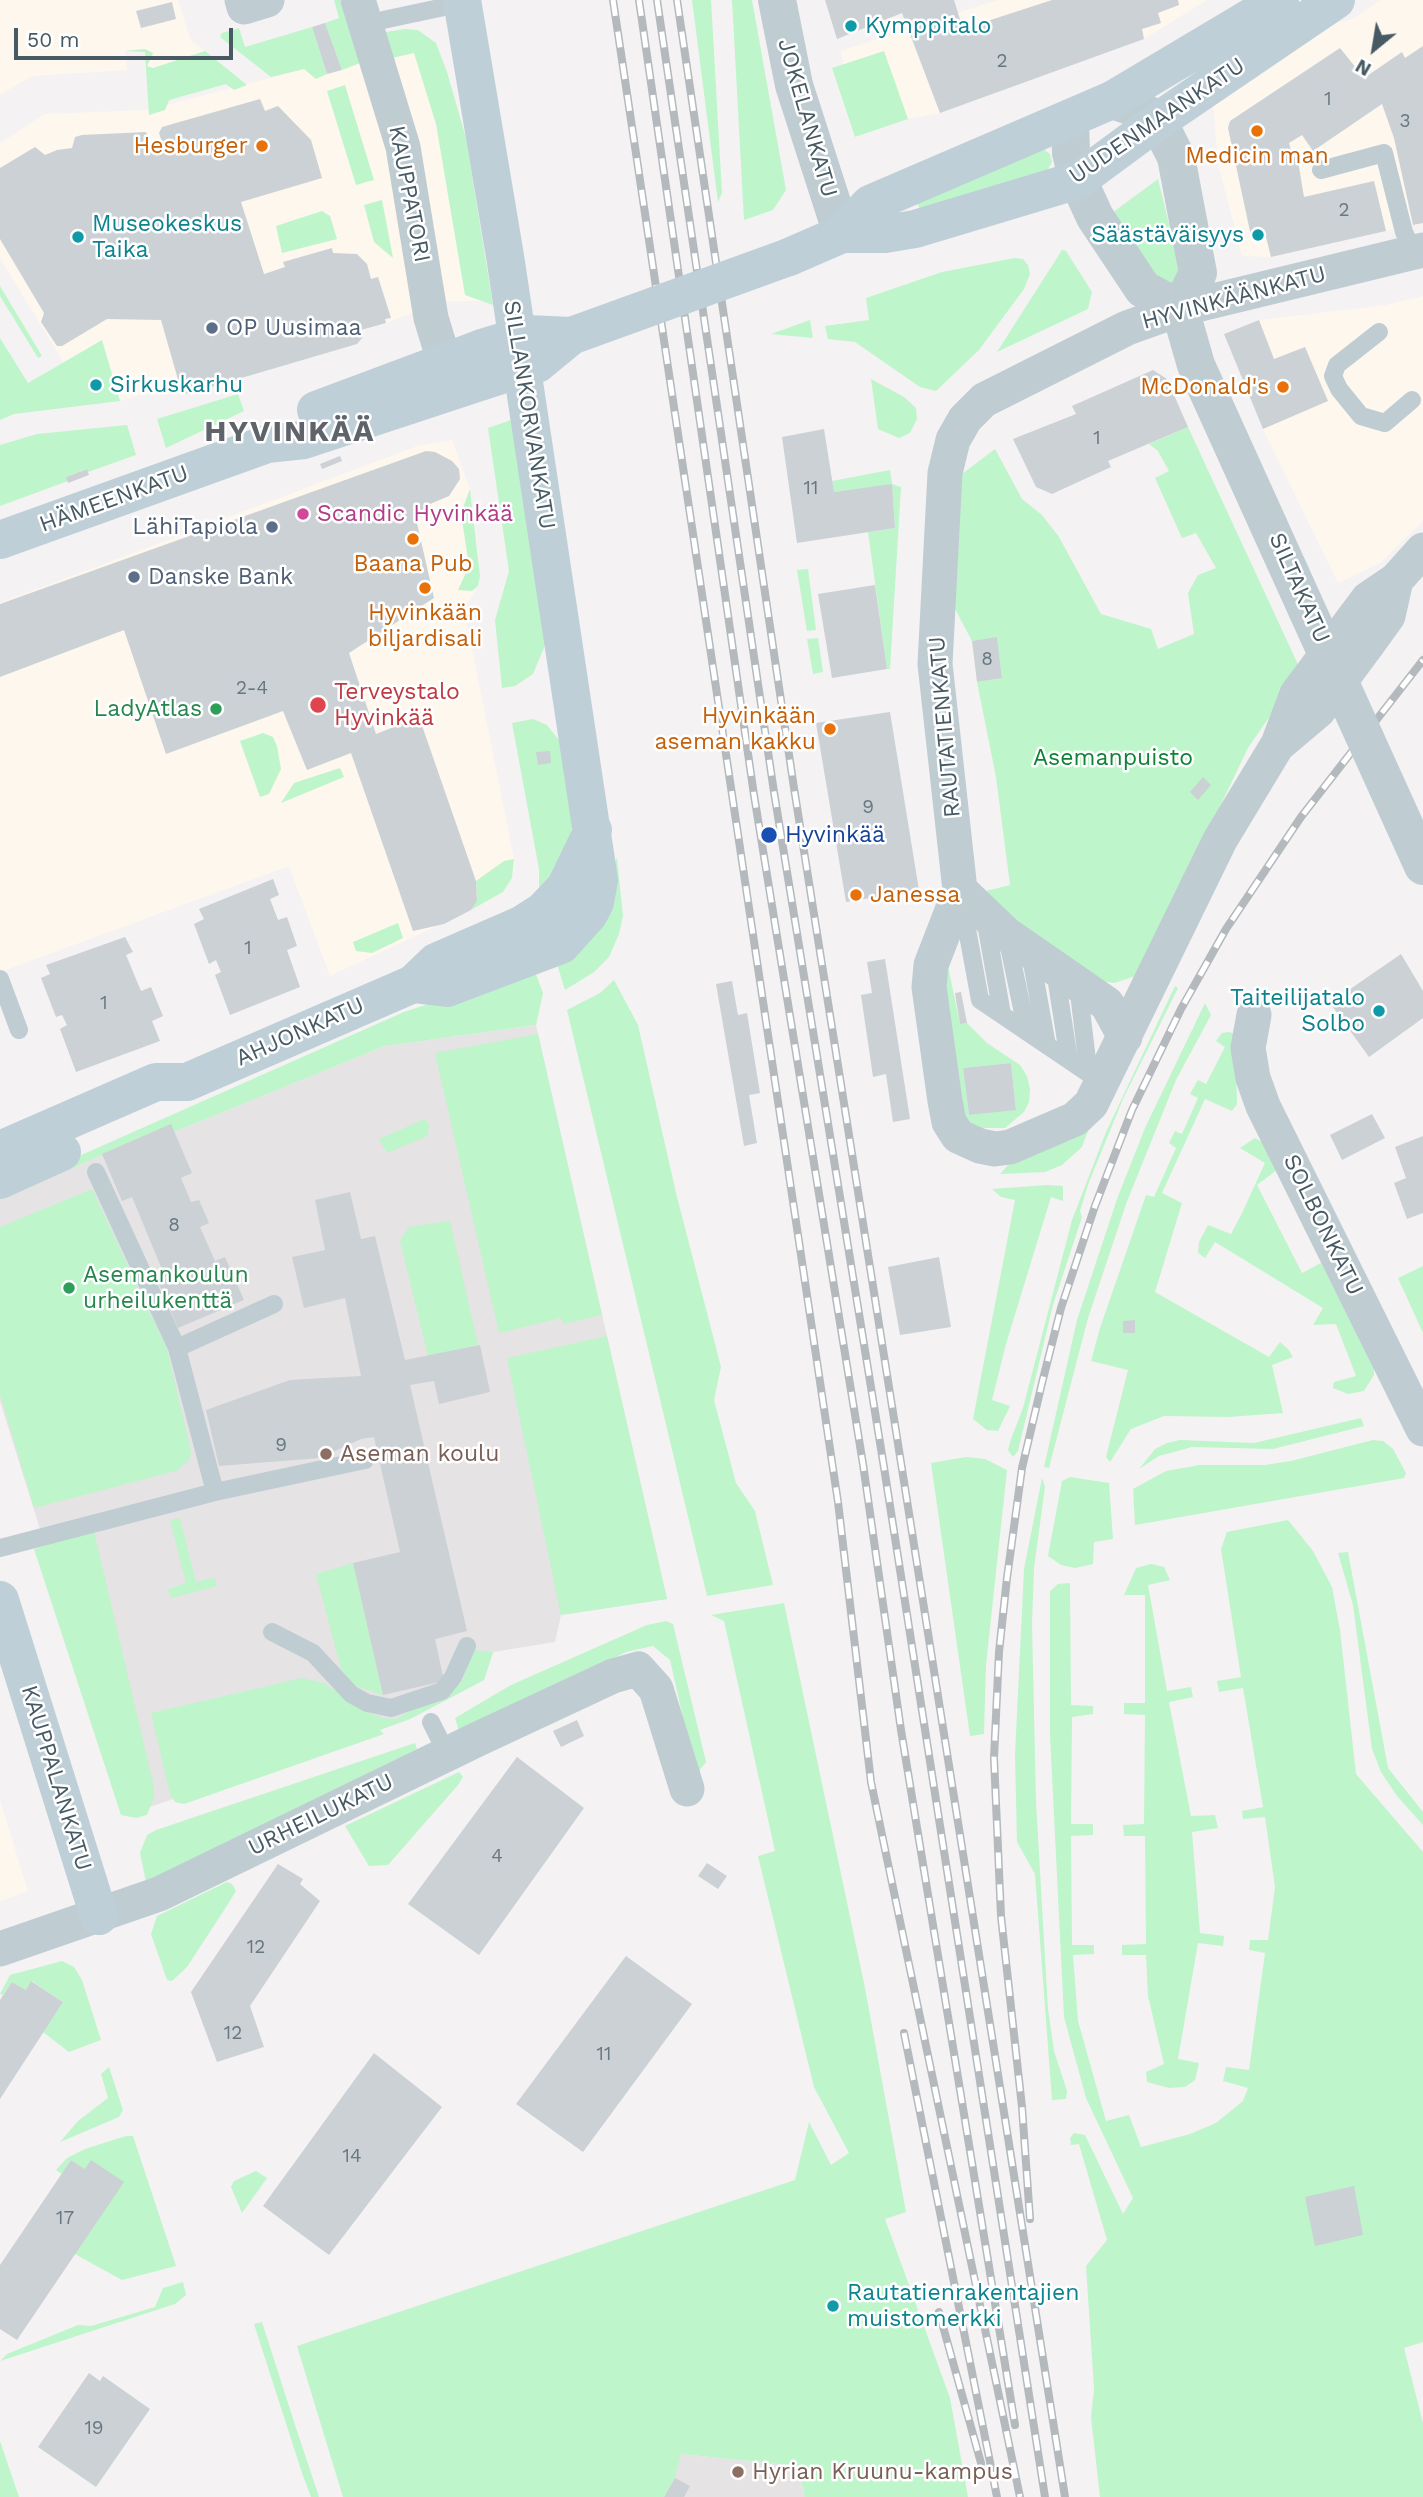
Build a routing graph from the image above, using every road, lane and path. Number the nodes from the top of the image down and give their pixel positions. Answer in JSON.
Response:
{"nodes":[{"id":1,"x":242,"y":0,"type":"edge"},
{"id":2,"x":267,"y":0,"type":"edge"},
{"id":3,"x":777,"y":0,"type":"edge"},
{"id":4,"x":1280,"y":0,"type":"edge"},
{"id":5,"x":1336,"y":0,"type":"edge"},
{"id":6,"x":463,"y":2,"type":"edge"},
{"id":7,"x":370,"y":10,"type":"edge"},
{"id":8,"x":1112,"y":100,"type":"junction"},
{"id":9,"x":1070,"y":119,"type":"junction"},
{"id":10,"x":1157,"y":121,"type":"junction"},
{"id":11,"x":1321,"y":170,"type":"dead end"},
{"id":12,"x":1078,"y":180,"type":"junction"},
{"id":13,"x":842,"y":234,"type":"junction"},
{"id":14,"x":1418,"y":251,"type":"edge"},
{"id":15,"x":1180,"y":309,"type":"junction"},
{"id":16,"x":1379,"y":332,"type":"dead end"},
{"id":17,"x":466,"y":370,"type":"junction"},
{"id":18,"x":1412,"y":400,"type":"dead end"},
{"id":19,"x":953,"y":440,"type":"joint"},
{"id":20,"x":0,"y":540,"type":"edge"},
{"id":21,"x":1423,"y":550,"type":"edge"},
{"id":22,"x":1423,"y":866,"type":"edge"},
{"id":23,"x":960,"y":890,"type":"junction"},
{"id":24,"x":566,"y":915,"type":"joint"},
{"id":25,"x":1030,"y":950,"type":"junction"},
{"id":26,"x":0,"y":979,"type":"edge"},
{"id":27,"x":1149,"y":983,"type":"junction"},
{"id":28,"x":1107,"y":1004,"type":"junction"},
{"id":29,"x":1002,"y":1014,"type":"junction"},
{"id":30,"x":1254,"y":1015,"type":"dead end"},
{"id":31,"x":19,"y":1030,"type":"dead end"},
{"id":32,"x":1027,"y":1032,"type":"junction"},
{"id":33,"x":1125,"y":1037,"type":"junction"},
{"id":34,"x":1047,"y":1045,"type":"junction"},
{"id":35,"x":1069,"y":1059,"type":"junction"},
{"id":36,"x":187,"y":1082,"type":"junction"},
{"id":37,"x":1095,"y":1083,"type":"junction"},
{"id":38,"x":0,"y":1150,"type":"edge"},
{"id":39,"x":96,"y":1172,"type":"dead end"},
{"id":40,"x":0,"y":1180,"type":"edge"},
{"id":41,"x":274,"y":1304,"type":"dead end"},
{"id":42,"x":177,"y":1348,"type":"junction"},
{"id":43,"x":1423,"y":1429,"type":"edge"},
{"id":44,"x":365,"y":1460,"type":"dead end"},
{"id":45,"x":215,"y":1492,"type":"junction"},
{"id":46,"x":0,"y":1548,"type":"edge"},
{"id":47,"x":0,"y":1600,"type":"edge"},
{"id":48,"x":272,"y":1632,"type":"dead end"},
{"id":49,"x":467,"y":1646,"type":"dead end"},
{"id":50,"x":431,"y":1722,"type":"dead end"},
{"id":51,"x":447,"y":1754,"type":"junction"},
{"id":52,"x":687,"y":1789,"type":"dead end"},
{"id":53,"x":99,"y":1916,"type":"junction"},
{"id":54,"x":0,"y":1949,"type":"edge"}],
"edges":[{"from":1,"to":2,"type":"street"},
{"from":3,"to":13,"type":"street","name":"JOKELANKATU"},
{"from":4,"to":8,"type":"main road","name":"UUDENMAANKATU"},
{"from":5,"to":10,"type":"main road","name":"UUDENMAANKATU"},
{"from":6,"to":7,"type":"lane"},
{"from":6,"to":24,"type":"main road","name":"SILLANKORVANKATU"},
{"from":7,"to":17,"type":"street","name":"KAUPPATORI"},
{"from":8,"to":9,"type":"main road","name":"UUDENMAANKATU"},
{"from":8,"to":10,"type":"street"},
{"from":9,"to":12,"type":"street"},
{"from":9,"to":13,"type":"main road","name":"UUDENMAANKATU"},
{"from":10,"to":12,"type":"main road","name":"UUDENMAANKATU"},
{"from":10,"to":15,"type":"street"},
{"from":11,"to":14,"type":"lane"},
{"from":12,"to":13,"type":"main road","name":"UUDENMAANKATU"},
{"from":12,"to":15,"type":"street"},
{"from":13,"to":17,"type":"main road","name":"UUDENMAANKATU","bridge":true},
{"from":14,"to":15,"type":"street","name":"HYVINKÄÄNKATU"},
{"from":15,"to":19,"type":"street","name":"HYVINKÄÄNKATU"},
{"from":15,"to":22,"type":"street","name":"SILTAKATU","bridge":true},
{"from":16,"to":18,"type":"lane"},
{"from":17,"to":20,"type":"main road","name":"HÄMEENKATU"},
{"from":19,"to":23,"type":"street","name":"RAUTATIENKATU"},
{"from":21,"to":27,"type":"street","name":"RAUTATIENKATU"},
{"from":23,"to":25,"type":"street"},
{"from":23,"to":29,"type":"lane"},
{"from":23,"to":37,"type":"street","name":"RAUTATIENKATU"},
{"from":24,"to":36,"type":"main road","name":"AHJONKATU"},
{"from":25,"to":28,"type":"street"},
{"from":25,"to":29,"type":"lane"},
{"from":25,"to":32,"type":"lane"},
{"from":25,"to":34,"type":"lane"},
{"from":25,"to":35,"type":"lane"},
{"from":25,"to":37,"type":"lane"},
{"from":26,"to":31,"type":"lane"},
{"from":27,"to":28,"type":"street"},
{"from":27,"to":33,"type":"street","name":"RAUTATIENKATU"},
{"from":28,"to":33,"type":"street"},
{"from":29,"to":32,"type":"lane"},
{"from":30,"to":43,"type":"street","name":"SOLBONKATU"},
{"from":32,"to":34,"type":"lane"},
{"from":33,"to":37,"type":"street","name":"RAUTATIENKATU"},
{"from":34,"to":35,"type":"lane"},
{"from":35,"to":37,"type":"lane"},
{"from":36,"to":38,"type":"main road","name":"AHJONKATU"},
{"from":36,"to":40,"type":"main road","name":"AHJONKATU"},
{"from":39,"to":42,"type":"lane"},
{"from":41,"to":42,"type":"lane"},
{"from":42,"to":45,"type":"lane"},
{"from":44,"to":45,"type":"lane"},
{"from":45,"to":46,"type":"lane"},
{"from":47,"to":53,"type":"main road","name":"KAUPPALANKATU"},
{"from":48,"to":49,"type":"lane"},
{"from":50,"to":51,"type":"lane"},
{"from":51,"to":52,"type":"street","name":"URHEILUKATU"},
{"from":51,"to":53,"type":"street","name":"URHEILUKATU"},
{"from":53,"to":54,"type":"street","name":"URHEILUKATU"}]}
